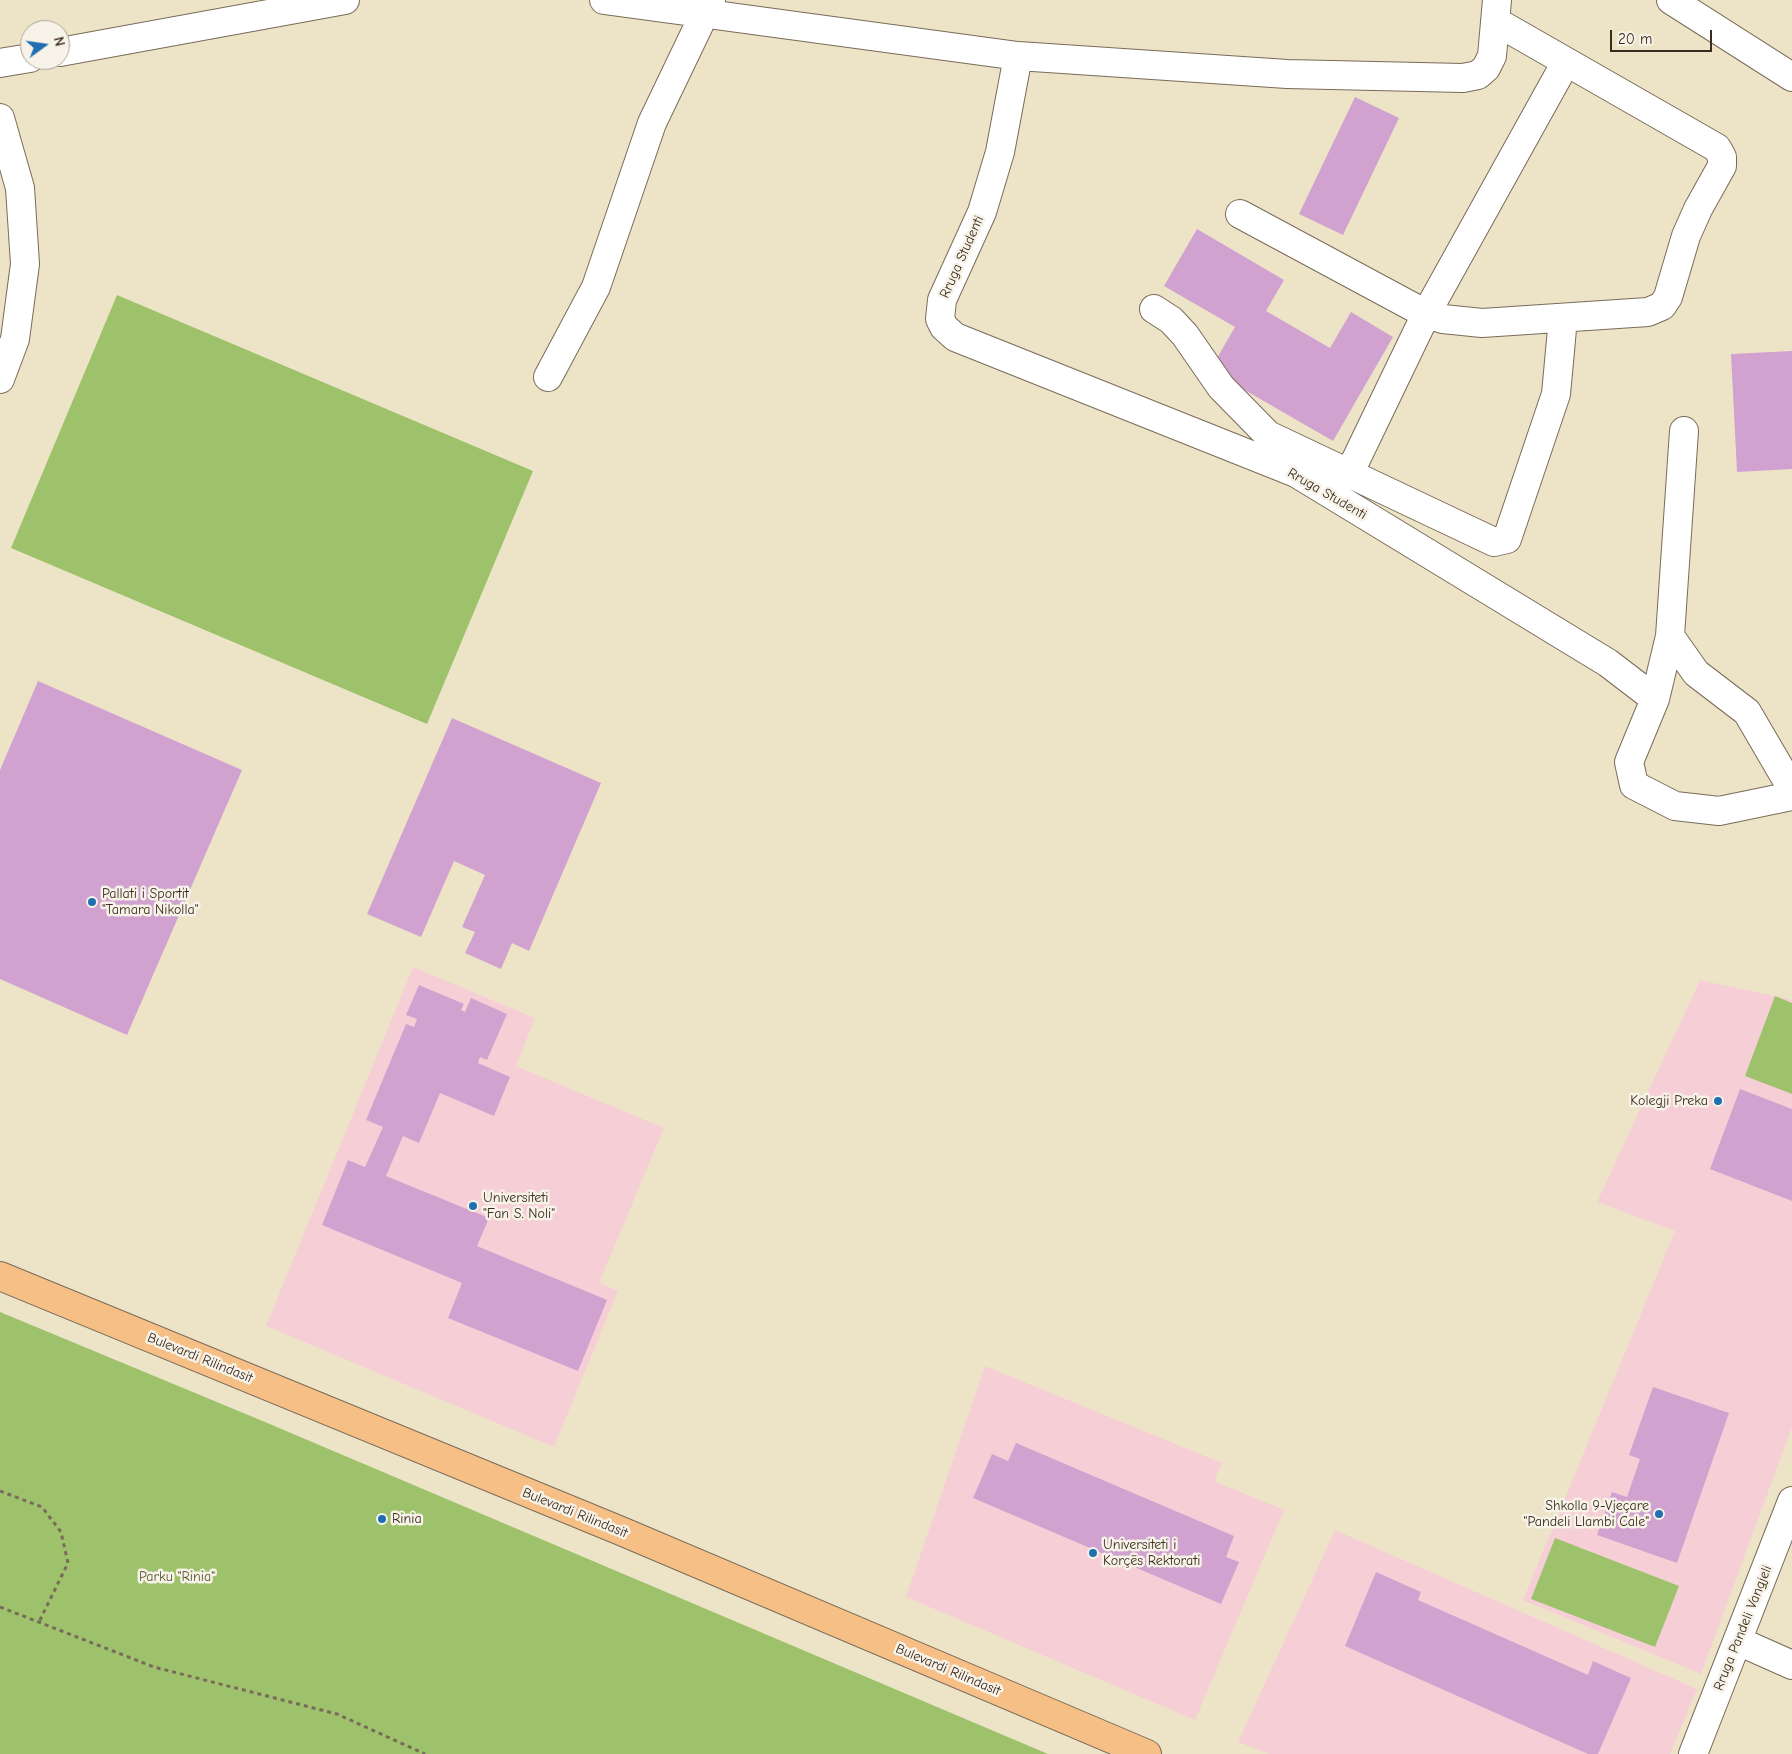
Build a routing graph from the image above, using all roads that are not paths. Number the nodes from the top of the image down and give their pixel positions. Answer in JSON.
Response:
{"nodes":[{"id":1,"x":345,"y":0,"type":"edge"},
{"id":2,"x":604,"y":0,"type":"edge"},
{"id":3,"x":1671,"y":0,"type":"edge"},
{"id":4,"x":708,"y":7,"type":"edge"},
{"id":5,"x":1496,"y":10,"type":"edge"},
{"id":6,"x":70,"y":50,"type":"edge"},
{"id":7,"x":1018,"y":56,"type":"junction"},
{"id":8,"x":20,"y":60,"type":"edge"},
{"id":9,"x":1566,"y":62,"type":"junction"},
{"id":10,"x":0,"y":63,"type":"edge"},
{"id":11,"x":1792,"y":77,"type":"edge"},
{"id":12,"x":0,"y":118,"type":"edge"},
{"id":13,"x":1240,"y":214,"type":"dead end"},
{"id":14,"x":1154,"y":309,"type":"dead end"},
{"id":15,"x":1426,"y":314,"type":"junction"},
{"id":16,"x":1563,"y":318,"type":"junction"},
{"id":17,"x":548,"y":377,"type":"dead end"},
{"id":18,"x":0,"y":379,"type":"edge"},
{"id":19,"x":1684,"y":432,"type":"dead end"},
{"id":20,"x":1348,"y":474,"type":"junction"},
{"id":21,"x":1670,"y":636,"type":"junction"},
{"id":22,"x":1655,"y":699,"type":"junction"},
{"id":23,"x":1792,"y":789,"type":"edge"},
{"id":24,"x":1792,"y":796,"type":"edge"},
{"id":25,"x":0,"y":1276,"type":"edge"},
{"id":26,"x":1792,"y":1501,"type":"edge"},
{"id":27,"x":1738,"y":1641,"type":"junction"},
{"id":28,"x":1792,"y":1665,"type":"edge"},
{"id":29,"x":1148,"y":1754,"type":"edge"},
{"id":30,"x":1693,"y":1754,"type":"edge"}],
"edges":[{"from":1,"to":6,"type":"street"},
{"from":2,"to":4,"type":"street"},
{"from":3,"to":11,"type":"street"},
{"from":4,"to":7,"type":"street"},
{"from":4,"to":17,"type":"street"},
{"from":5,"to":7,"type":"street"},
{"from":5,"to":9,"type":"street"},
{"from":7,"to":22,"type":"street","name":"Rruga Studenti"},
{"from":8,"to":10,"type":"street"},
{"from":9,"to":15,"type":"street"},
{"from":9,"to":16,"type":"street"},
{"from":12,"to":18,"type":"street"},
{"from":13,"to":15,"type":"street"},
{"from":14,"to":20,"type":"street"},
{"from":15,"to":16,"type":"street"},
{"from":15,"to":20,"type":"street"},
{"from":16,"to":20,"type":"street"},
{"from":19,"to":21,"type":"street"},
{"from":21,"to":22,"type":"street"},
{"from":21,"to":23,"type":"street"},
{"from":22,"to":24,"type":"street"},
{"from":25,"to":29,"type":"main road","name":"Bulevardi Rilindasit"},
{"from":26,"to":27,"type":"street","name":"Rruga Pandeli Vangjeli"},
{"from":27,"to":28,"type":"street"},
{"from":27,"to":30,"type":"street","name":"Rruga Pandeli Vangjeli"}]}
